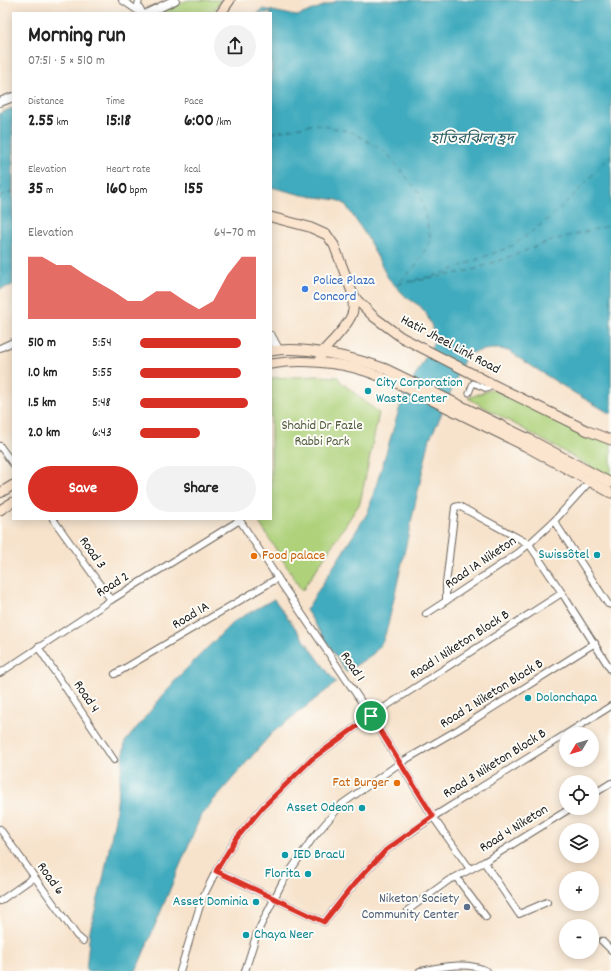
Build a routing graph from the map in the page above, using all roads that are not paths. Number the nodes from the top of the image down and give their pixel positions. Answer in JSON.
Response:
{"nodes":[{"id":1,"x":122,"y":0,"type":"edge"},
{"id":2,"x":138,"y":0,"type":"edge"},
{"id":3,"x":175,"y":0,"type":"edge"},
{"id":4,"x":230,"y":0,"type":"edge"},
{"id":5,"x":140,"y":12,"type":"edge"},
{"id":6,"x":142,"y":12,"type":"edge"},
{"id":7,"x":150,"y":12,"type":"edge"},
{"id":8,"x":222,"y":12,"type":"edge"},
{"id":9,"x":12,"y":97,"type":"edge"},
{"id":10,"x":0,"y":102,"type":"edge"},
{"id":11,"x":272,"y":217,"type":"edge"},
{"id":12,"x":352,"y":292,"type":"junction"},
{"id":13,"x":272,"y":340,"type":"edge"},
{"id":14,"x":12,"y":342,"type":"edge"},
{"id":15,"x":0,"y":348,"type":"edge"},
{"id":16,"x":275,"y":350,"type":"edge"},
{"id":17,"x":321,"y":353,"type":"junction"},
{"id":18,"x":320,"y":363,"type":"junction"},
{"id":19,"x":272,"y":364,"type":"edge"},
{"id":20,"x":404,"y":382,"type":"junction"},
{"id":21,"x":494,"y":385,"type":"junction"},
{"id":22,"x":469,"y":393,"type":"dead end"},
{"id":23,"x":611,"y":440,"type":"edge"},
{"id":24,"x":0,"y":446,"type":"edge"},
{"id":25,"x":12,"y":463,"type":"edge"},
{"id":26,"x":592,"y":479,"type":"junction"},
{"id":27,"x":611,"y":484,"type":"edge"},
{"id":28,"x":12,"y":486,"type":"edge"},
{"id":29,"x":0,"y":493,"type":"edge"},
{"id":30,"x":611,"y":493,"type":"edge"},
{"id":31,"x":12,"y":503,"type":"edge"},
{"id":32,"x":0,"y":510,"type":"edge"},
{"id":33,"x":55,"y":520,"type":"edge"},
{"id":34,"x":237,"y":520,"type":"edge"},
{"id":35,"x":240,"y":520,"type":"edge"},
{"id":36,"x":554,"y":520,"type":"junction"},
{"id":37,"x":529,"y":544,"type":"junction"},
{"id":38,"x":278,"y":578,"type":"junction"},
{"id":39,"x":562,"y":593,"type":"junction"},
{"id":40,"x":111,"y":600,"type":"junction"},
{"id":41,"x":446,"y":602,"type":"junction"},
{"id":42,"x":611,"y":605,"type":"edge"},
{"id":43,"x":426,"y":614,"type":"dead end"},
{"id":44,"x":595,"y":643,"type":"junction"},
{"id":45,"x":38,"y":647,"type":"junction"},
{"id":46,"x":611,"y":670,"type":"edge"},
{"id":47,"x":0,"y":672,"type":"edge"},
{"id":48,"x":115,"y":674,"type":"dead end"},
{"id":49,"x":611,"y":706,"type":"edge"},
{"id":50,"x":371,"y":716,"type":"junction"},
{"id":51,"x":114,"y":760,"type":"dead end"},
{"id":52,"x":400,"y":763,"type":"junction"},
{"id":53,"x":611,"y":783,"type":"edge"},
{"id":54,"x":599,"y":791,"type":"edge"},
{"id":55,"x":560,"y":815,"type":"edge"},
{"id":56,"x":433,"y":816,"type":"junction"},
{"id":57,"x":0,"y":829,"type":"edge"},
{"id":58,"x":484,"y":862,"type":"junction"},
{"id":59,"x":470,"y":869,"type":"junction"},
{"id":60,"x":216,"y":871,"type":"junction"},
{"id":61,"x":34,"y":877,"type":"junction"},
{"id":62,"x":456,"y":877,"type":"junction"},
{"id":63,"x":274,"y":898,"type":"junction"},
{"id":64,"x":0,"y":901,"type":"edge"},
{"id":65,"x":547,"y":902,"type":"dead end"},
{"id":66,"x":408,"y":910,"type":"dead end"},
{"id":67,"x":486,"y":917,"type":"dead end"},
{"id":68,"x":83,"y":941,"type":"dead end"},
{"id":69,"x":602,"y":941,"type":"dead end"},
{"id":70,"x":611,"y":950,"type":"edge"},
{"id":71,"x":180,"y":971,"type":"edge"},
{"id":72,"x":245,"y":971,"type":"edge"},
{"id":73,"x":420,"y":971,"type":"edge"},
{"id":74,"x":488,"y":971,"type":"edge"}],
"edges":[{"from":1,"to":5,"type":"street"},
{"from":2,"to":6,"type":"street"},
{"from":3,"to":7,"type":"street"},
{"from":4,"to":8,"type":"main road"},
{"from":9,"to":10,"type":"street"},
{"from":11,"to":12,"type":"main road","name":"Hatir Jheel Link Road"},
{"from":12,"to":17,"type":"main road"},
{"from":12,"to":21,"type":"main road","name":"Hatir Jheel Link Road"},
{"from":13,"to":16,"type":"street"},
{"from":14,"to":15,"type":"street"},
{"from":16,"to":17,"type":"main road"},
{"from":17,"to":18,"type":"main road"},
{"from":17,"to":20,"type":"main road"},
{"from":18,"to":19,"type":"main road"},
{"from":18,"to":20,"type":"main road"},
{"from":20,"to":26,"type":"main road"},
{"from":21,"to":22,"type":"street"},
{"from":21,"to":23,"type":"main road","name":"Hatir Jheel Link Road"},
{"from":24,"to":25,"type":"street"},
{"from":26,"to":27,"type":"main road"},
{"from":26,"to":30,"type":"main road"},
{"from":26,"to":36,"type":"street","name":"Road 1A Niketon"},
{"from":28,"to":29,"type":"main road"},
{"from":31,"to":32,"type":"main road"},
{"from":33,"to":40,"type":"street","name":"Road 3"},
{"from":34,"to":40,"type":"street","name":"Road 2"},
{"from":35,"to":38,"type":"street","name":"Road 1"},
{"from":36,"to":37,"type":"street","name":"Road 1A Niketon"},
{"from":36,"to":42,"type":"street"},
{"from":37,"to":39,"type":"street"},
{"from":37,"to":41,"type":"street","name":"Road 1A Niketon"},
{"from":37,"to":41,"type":"street","name":"Road 1A Niketon"},
{"from":38,"to":48,"type":"street","name":"Road 1A"},
{"from":38,"to":50,"type":"street","name":"Road 1"},
{"from":39,"to":44,"type":"street"},
{"from":39,"to":50,"type":"street","name":"Road 1 Niketon Block B"},
{"from":40,"to":45,"type":"street","name":"Road 2"},
{"from":41,"to":43,"type":"street"},
{"from":44,"to":46,"type":"street"},
{"from":44,"to":52,"type":"street","name":"Road 2 Niketon Block B"},
{"from":45,"to":47,"type":"street","name":"Road 2"},
{"from":45,"to":51,"type":"street","name":"Road 4"},
{"from":49,"to":56,"type":"street","name":"Road 3 Niketon Block B"},
{"from":50,"to":52,"type":"street","name":"Road 1"},
{"from":50,"to":60,"type":"street","name":"Road 1 Niketon Block B"},
{"from":52,"to":56,"type":"street","name":"Road 1"},
{"from":52,"to":63,"type":"street","name":"Road 2 Niketon Block B"},
{"from":53,"to":54,"type":"street"},
{"from":55,"to":58,"type":"street","name":"Road 4 Niketon"},
{"from":56,"to":59,"type":"street","name":"Road 1"},
{"from":56,"to":63,"type":"street","name":"Road 3 Niketon Block B"},
{"from":57,"to":61,"type":"street","name":"Road 6"},
{"from":58,"to":59,"type":"street","name":"Road 4 Niketon"},
{"from":58,"to":65,"type":"street"},
{"from":59,"to":62,"type":"street","name":"Road 4 Niketon"},
{"from":60,"to":63,"type":"street"},
{"from":60,"to":71,"type":"street","name":"Road 1 Niketon Block B"},
{"from":61,"to":64,"type":"street"},
{"from":61,"to":68,"type":"street","name":"Road 6"},
{"from":62,"to":66,"type":"street","name":"Road 4 Niketon"},
{"from":62,"to":67,"type":"street"},
{"from":63,"to":72,"type":"street","name":"Road 2 Niketon Block B"},
{"from":69,"to":70,"type":"street"},
{"from":73,"to":74,"type":"street"}]}
